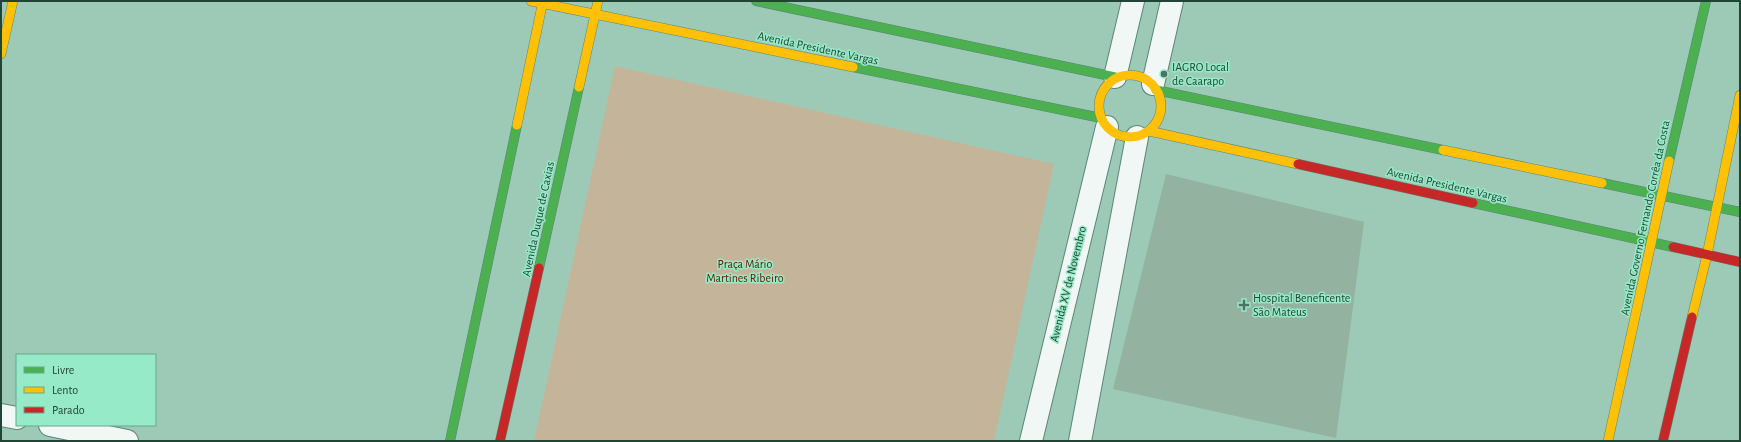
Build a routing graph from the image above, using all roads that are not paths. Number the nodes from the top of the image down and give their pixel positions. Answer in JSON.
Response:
{"nodes":[{"id":1,"x":13,"y":1,"type":"edge"},
{"id":2,"x":531,"y":1,"type":"edge"},
{"id":3,"x":598,"y":1,"type":"edge"},
{"id":4,"x":756,"y":1,"type":"edge"},
{"id":5,"x":1132,"y":1,"type":"edge"},
{"id":6,"x":1172,"y":1,"type":"edge"},
{"id":7,"x":1706,"y":1,"type":"edge"},
{"id":8,"x":542,"y":2,"type":"edge"},
{"id":9,"x":595,"y":14,"type":"junction"},
{"id":10,"x":1,"y":54,"type":"edge"},
{"id":11,"x":1115,"y":77,"type":"junction"},
{"id":12,"x":1154,"y":87,"type":"junction"},
{"id":13,"x":1740,"y":95,"type":"edge"},
{"id":14,"x":1104,"y":122,"type":"junction"},
{"id":15,"x":1143,"y":134,"type":"junction"},
{"id":16,"x":1661,"y":196,"type":"junction"},
{"id":17,"x":1716,"y":207,"type":"junction"},
{"id":18,"x":1740,"y":212,"type":"edge"},
{"id":19,"x":1652,"y":242,"type":"junction"},
{"id":20,"x":1707,"y":255,"type":"junction"},
{"id":21,"x":1740,"y":262,"type":"edge"},
{"id":22,"x":1,"y":415,"type":"edge"},
{"id":23,"x":16,"y":418,"type":"edge"},
{"id":24,"x":55,"y":426,"type":"edge"},
{"id":25,"x":127,"y":441,"type":"edge"},
{"id":26,"x":450,"y":441,"type":"edge"},
{"id":27,"x":500,"y":441,"type":"edge"},
{"id":28,"x":1031,"y":441,"type":"edge"},
{"id":29,"x":1080,"y":441,"type":"edge"},
{"id":30,"x":1608,"y":441,"type":"edge"},
{"id":31,"x":1663,"y":441,"type":"edge"}],
"edges":[{"from":1,"to":10,"type":"main road"},
{"from":2,"to":8,"type":"main road","name":"Avenida Presidente Vargas"},
{"from":3,"to":9,"type":"main road","name":"Avenida Duque de Caxias"},
{"from":4,"to":11,"type":"main road"},
{"from":5,"to":11,"type":"street"},
{"from":6,"to":12,"type":"street"},
{"from":7,"to":16,"type":"main road","name":"Avenida Governo Fernando Corrêa da Costa"},
{"from":8,"to":9,"type":"main road","name":"Avenida Presidente Vargas"},
{"from":8,"to":26,"type":"main road"},
{"from":9,"to":14,"type":"main road","name":"Avenida Presidente Vargas"},
{"from":9,"to":27,"type":"main road","name":"Avenida Duque de Caxias"},
{"from":11,"to":12,"type":"main road"},
{"from":11,"to":14,"type":"main road"},
{"from":12,"to":15,"type":"main road"},
{"from":12,"to":16,"type":"main road"},
{"from":13,"to":17,"type":"main road"},
{"from":14,"to":15,"type":"main road"},
{"from":14,"to":28,"type":"street","name":"Avenida XV de Novembro"},
{"from":15,"to":19,"type":"main road","name":"Avenida Presidente Vargas"},
{"from":15,"to":29,"type":"street"},
{"from":16,"to":17,"type":"main road"},
{"from":16,"to":19,"type":"main road","name":"Avenida Governo Fernando Corrêa da Costa"},
{"from":17,"to":18,"type":"main road"},
{"from":17,"to":20,"type":"main road"},
{"from":19,"to":20,"type":"main road","name":"Avenida Presidente Vargas"},
{"from":19,"to":30,"type":"main road","name":"Avenida Governo Fernando Corrêa da Costa"},
{"from":20,"to":21,"type":"main road","name":"Avenida Presidente Vargas"},
{"from":20,"to":31,"type":"main road"},
{"from":22,"to":23,"type":"street"},
{"from":24,"to":25,"type":"street"}]}
